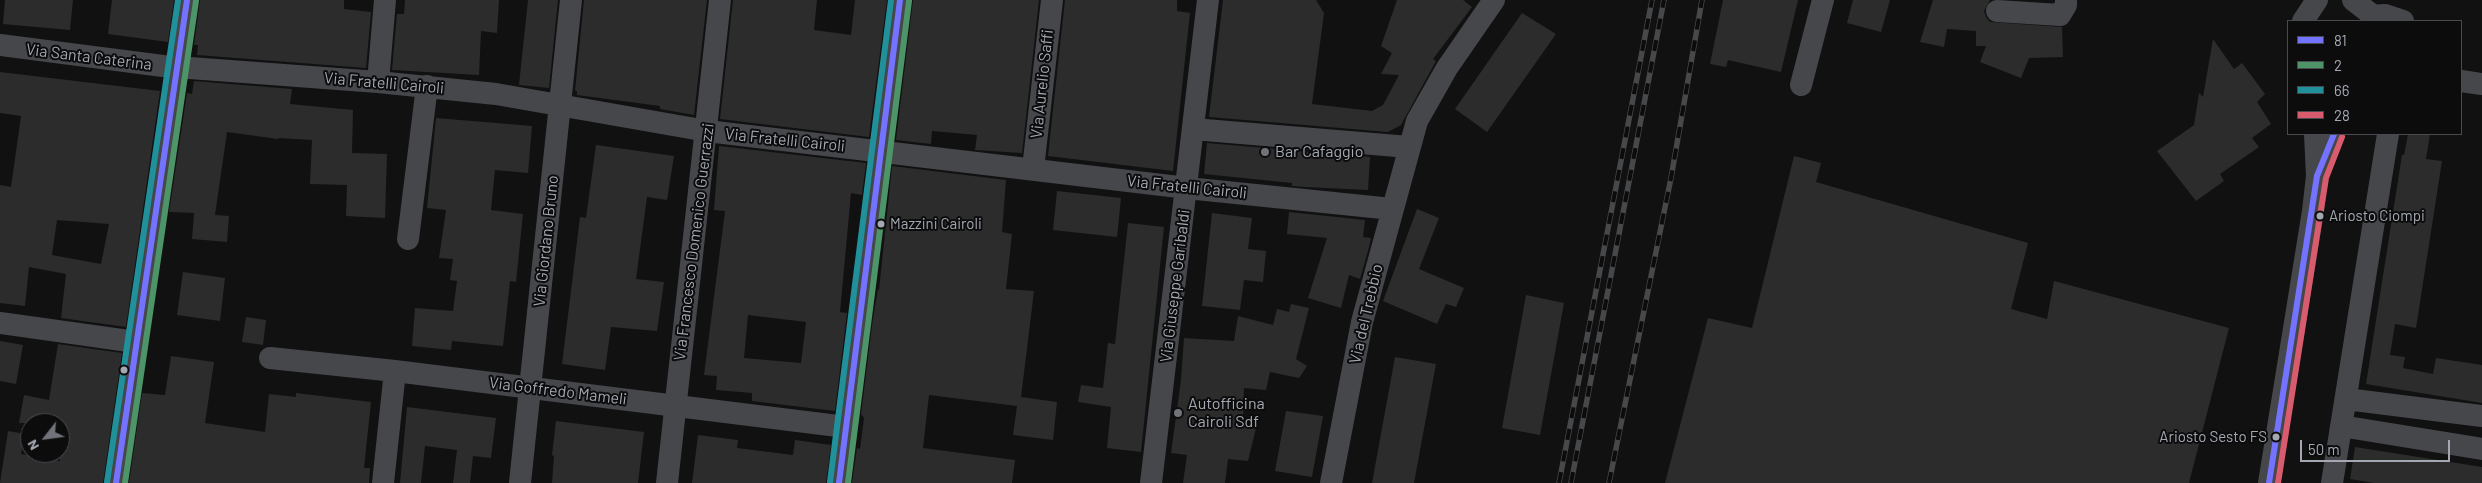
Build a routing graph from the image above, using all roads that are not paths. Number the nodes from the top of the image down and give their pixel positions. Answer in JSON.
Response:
{"nodes":[{"id":1,"x":187,"y":0,"type":"edge"},
{"id":2,"x":384,"y":0,"type":"edge"},
{"id":3,"x":572,"y":0,"type":"edge"},
{"id":4,"x":720,"y":0,"type":"edge"},
{"id":5,"x":900,"y":0,"type":"edge"},
{"id":6,"x":1052,"y":0,"type":"edge"},
{"id":7,"x":1208,"y":0,"type":"edge"},
{"id":8,"x":1494,"y":0,"type":"edge"},
{"id":9,"x":1823,"y":0,"type":"edge"},
{"id":10,"x":2066,"y":0,"type":"edge"},
{"id":11,"x":2367,"y":10,"type":"edge"},
{"id":12,"x":1997,"y":12,"type":"dead end"},
{"id":13,"x":2401,"y":20,"type":"edge"},
{"id":14,"x":0,"y":46,"type":"edge"},
{"id":15,"x":178,"y":67,"type":"junction"},
{"id":16,"x":2462,"y":81,"type":"edge"},
{"id":17,"x":378,"y":82,"type":"junction"},
{"id":18,"x":2482,"y":84,"type":"edge"},
{"id":19,"x":1801,"y":85,"type":"dead end"},
{"id":20,"x":427,"y":86,"type":"junction"},
{"id":21,"x":560,"y":104,"type":"junction"},
{"id":22,"x":1193,"y":129,"type":"junction"},
{"id":23,"x":707,"y":131,"type":"junction"},
{"id":24,"x":2315,"y":135,"type":"edge"},
{"id":25,"x":2334,"y":135,"type":"edge"},
{"id":26,"x":2388,"y":135,"type":"edge"},
{"id":27,"x":1409,"y":147,"type":"junction"},
{"id":28,"x":882,"y":150,"type":"junction"},
{"id":29,"x":1033,"y":169,"type":"junction"},
{"id":30,"x":2317,"y":176,"type":"junction"},
{"id":31,"x":1187,"y":188,"type":"junction"},
{"id":32,"x":1392,"y":209,"type":"junction"},
{"id":33,"x":408,"y":239,"type":"dead end"},
{"id":34,"x":0,"y":323,"type":"edge"},
{"id":35,"x":136,"y":342,"type":"junction"},
{"id":36,"x":270,"y":358,"type":"dead end"},
{"id":37,"x":395,"y":371,"type":"junction"},
{"id":38,"x":530,"y":388,"type":"junction"},
{"id":39,"x":2346,"y":399,"type":"junction"},
{"id":40,"x":675,"y":404,"type":"junction"},
{"id":41,"x":2482,"y":416,"type":"edge"},
{"id":42,"x":2342,"y":426,"type":"junction"},
{"id":43,"x":846,"y":427,"type":"junction"},
{"id":44,"x":2482,"y":449,"type":"edge"},
{"id":45,"x":116,"y":483,"type":"edge"},
{"id":46,"x":383,"y":483,"type":"edge"},
{"id":47,"x":520,"y":483,"type":"edge"},
{"id":48,"x":667,"y":483,"type":"edge"},
{"id":49,"x":840,"y":483,"type":"edge"},
{"id":50,"x":1151,"y":483,"type":"edge"},
{"id":51,"x":1331,"y":483,"type":"edge"},
{"id":52,"x":2269,"y":483,"type":"edge"},
{"id":53,"x":2332,"y":483,"type":"edge"}],
"edges":[{"from":1,"to":15,"type":"street"},
{"from":2,"to":17,"type":"street"},
{"from":3,"to":21,"type":"street","name":"Via Giordano Bruno"},
{"from":4,"to":23,"type":"street","name":"Via Francesco Domenico Guerrazzi"},
{"from":5,"to":28,"type":"street"},
{"from":6,"to":29,"type":"street","name":"Via Aurelio Saffi"},
{"from":7,"to":22,"type":"street","name":"Via Giuseppe Garibaldi"},
{"from":8,"to":27,"type":"street","name":"Via del Trebbio"},
{"from":9,"to":19,"type":"street"},
{"from":10,"to":12,"type":"street"},
{"from":11,"to":13,"type":"street"},
{"from":14,"to":15,"type":"street","name":"Via Santa Caterina"},
{"from":15,"to":17,"type":"street","name":"Via Fratelli Cairoli"},
{"from":15,"to":35,"type":"street"},
{"from":16,"to":18,"type":"street"},
{"from":17,"to":20,"type":"street","name":"Via Fratelli Cairoli"},
{"from":20,"to":21,"type":"street","name":"Via Fratelli Cairoli"},
{"from":20,"to":33,"type":"street"},
{"from":21,"to":23,"type":"street","name":"Via Fratelli Cairoli"},
{"from":21,"to":38,"type":"street","name":"Via Giordano Bruno"},
{"from":22,"to":27,"type":"street"},
{"from":22,"to":31,"type":"street","name":"Via Giuseppe Garibaldi"},
{"from":23,"to":28,"type":"street","name":"Via Fratelli Cairoli"},
{"from":23,"to":40,"type":"street","name":"Via Francesco Domenico Guerrazzi"},
{"from":24,"to":30,"type":"street"},
{"from":25,"to":30,"type":"street"},
{"from":26,"to":39,"type":"street"},
{"from":27,"to":32,"type":"street","name":"Via del Trebbio"},
{"from":28,"to":29,"type":"street","name":"Via Fratelli Cairoli"},
{"from":28,"to":43,"type":"street"},
{"from":29,"to":31,"type":"street","name":"Via Fratelli Cairoli"},
{"from":30,"to":52,"type":"street"},
{"from":31,"to":32,"type":"street","name":"Via Fratelli Cairoli"},
{"from":31,"to":50,"type":"street","name":"Via Giuseppe Garibaldi"},
{"from":32,"to":51,"type":"street","name":"Via del Trebbio"},
{"from":34,"to":35,"type":"street"},
{"from":35,"to":45,"type":"street"},
{"from":36,"to":37,"type":"street","name":"Via Goffredo Mameli"},
{"from":37,"to":38,"type":"street","name":"Via Goffredo Mameli"},
{"from":37,"to":46,"type":"street"},
{"from":38,"to":40,"type":"street","name":"Via Goffredo Mameli"},
{"from":38,"to":47,"type":"street","name":"Via Giordano Bruno"},
{"from":39,"to":41,"type":"street"},
{"from":39,"to":42,"type":"street"},
{"from":40,"to":43,"type":"street","name":"Via Goffredo Mameli"},
{"from":40,"to":48,"type":"street","name":"Via Francesco Domenico Guerrazzi"},
{"from":42,"to":44,"type":"street"},
{"from":42,"to":53,"type":"street"},
{"from":43,"to":49,"type":"street"}]}
